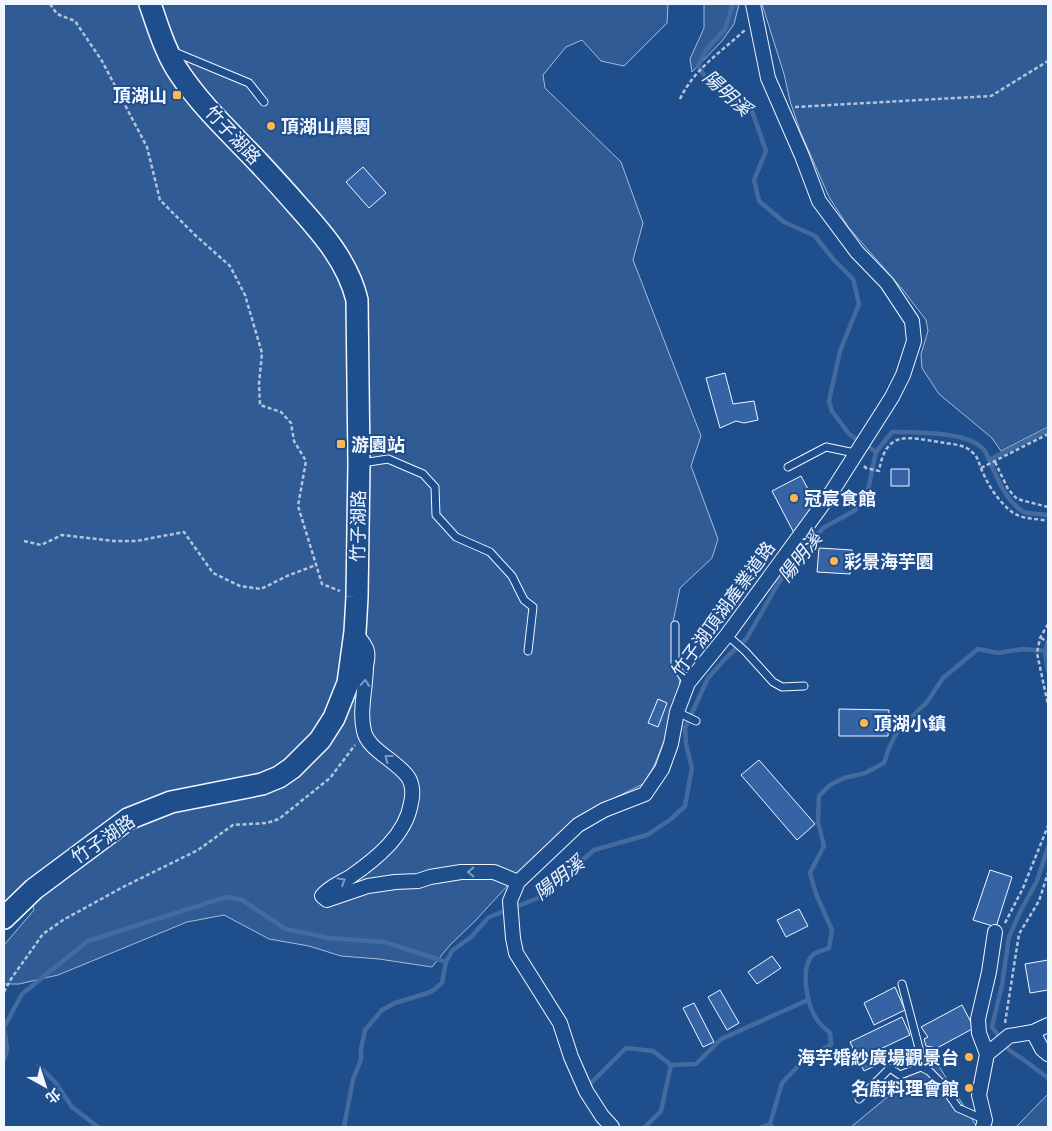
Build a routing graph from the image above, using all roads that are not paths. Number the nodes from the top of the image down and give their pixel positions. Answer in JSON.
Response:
{"nodes":[{"id":1,"x":150,"y":4,"type":"edge"},
{"id":2,"x":753,"y":4,"type":"edge"},
{"id":3,"x":167,"y":49,"type":"junction"},
{"id":4,"x":264,"y":102,"type":"dead end"},
{"id":5,"x":861,"y":447,"type":"junction"},
{"id":6,"x":359,"y":464,"type":"junction"},
{"id":7,"x":788,"y":467,"type":"dead end"},
{"id":8,"x":675,"y":625,"type":"dead end"},
{"id":9,"x":355,"y":632,"type":"junction"},
{"id":10,"x":730,"y":638,"type":"junction"},
{"id":11,"x":528,"y":650,"type":"dead end"},
{"id":12,"x":688,"y":683,"type":"junction"},
{"id":13,"x":804,"y":686,"type":"dead end"},
{"id":14,"x":677,"y":712,"type":"junction"},
{"id":15,"x":696,"y":721,"type":"dead end"},
{"id":16,"x":518,"y":882,"type":"junction"},
{"id":17,"x":4,"y":918,"type":"edge"},
{"id":18,"x":995,"y":932,"type":"dead end"},
{"id":19,"x":902,"y":984,"type":"dead end"},
{"id":20,"x":1048,"y":1026,"type":"edge"},
{"id":21,"x":1033,"y":1032,"type":"junction"},
{"id":22,"x":990,"y":1051,"type":"junction"},
{"id":23,"x":1048,"y":1054,"type":"edge"},
{"id":24,"x":921,"y":1067,"type":"junction"},
{"id":25,"x":859,"y":1099,"type":"dead end"},
{"id":26,"x":984,"y":1124,"type":"edge"},
{"id":27,"x":612,"y":1127,"type":"edge"}],
"edges":[{"from":1,"to":3,"type":"main road","name":"竹子湖路"},
{"from":2,"to":5,"type":"street","name":"竹子湖頂湖產業道路"},
{"from":3,"to":4,"type":"lane"},
{"from":3,"to":6,"type":"main road","name":"竹子湖路"},
{"from":5,"to":7,"type":"lane"},
{"from":5,"to":10,"type":"street","name":"竹子湖頂湖產業道路"},
{"from":6,"to":9,"type":"main road","name":"竹子湖路"},
{"from":6,"to":11,"type":"lane"},
{"from":8,"to":12,"type":"lane"},
{"from":16,"to":9,"type":"street","one_way":true},
{"from":9,"to":17,"type":"main road","name":"竹子湖路"},
{"from":10,"to":12,"type":"street","name":"竹子湖頂湖產業道路"},
{"from":10,"to":13,"type":"lane"},
{"from":12,"to":14,"type":"street","name":"竹子湖頂湖產業道路"},
{"from":14,"to":15,"type":"lane"},
{"from":14,"to":16,"type":"street","name":"竹子湖頂湖產業道路"},
{"from":16,"to":27,"type":"street","name":"竹子湖頂湖產業道路"},
{"from":18,"to":22,"type":"street"},
{"from":19,"to":24,"type":"lane"},
{"from":20,"to":21,"type":"street"},
{"from":21,"to":22,"type":"street"},
{"from":21,"to":23,"type":"street"},
{"from":22,"to":26,"type":"street"},
{"from":24,"to":25,"type":"lane"},
{"from":24,"to":26,"type":"lane"}]}
